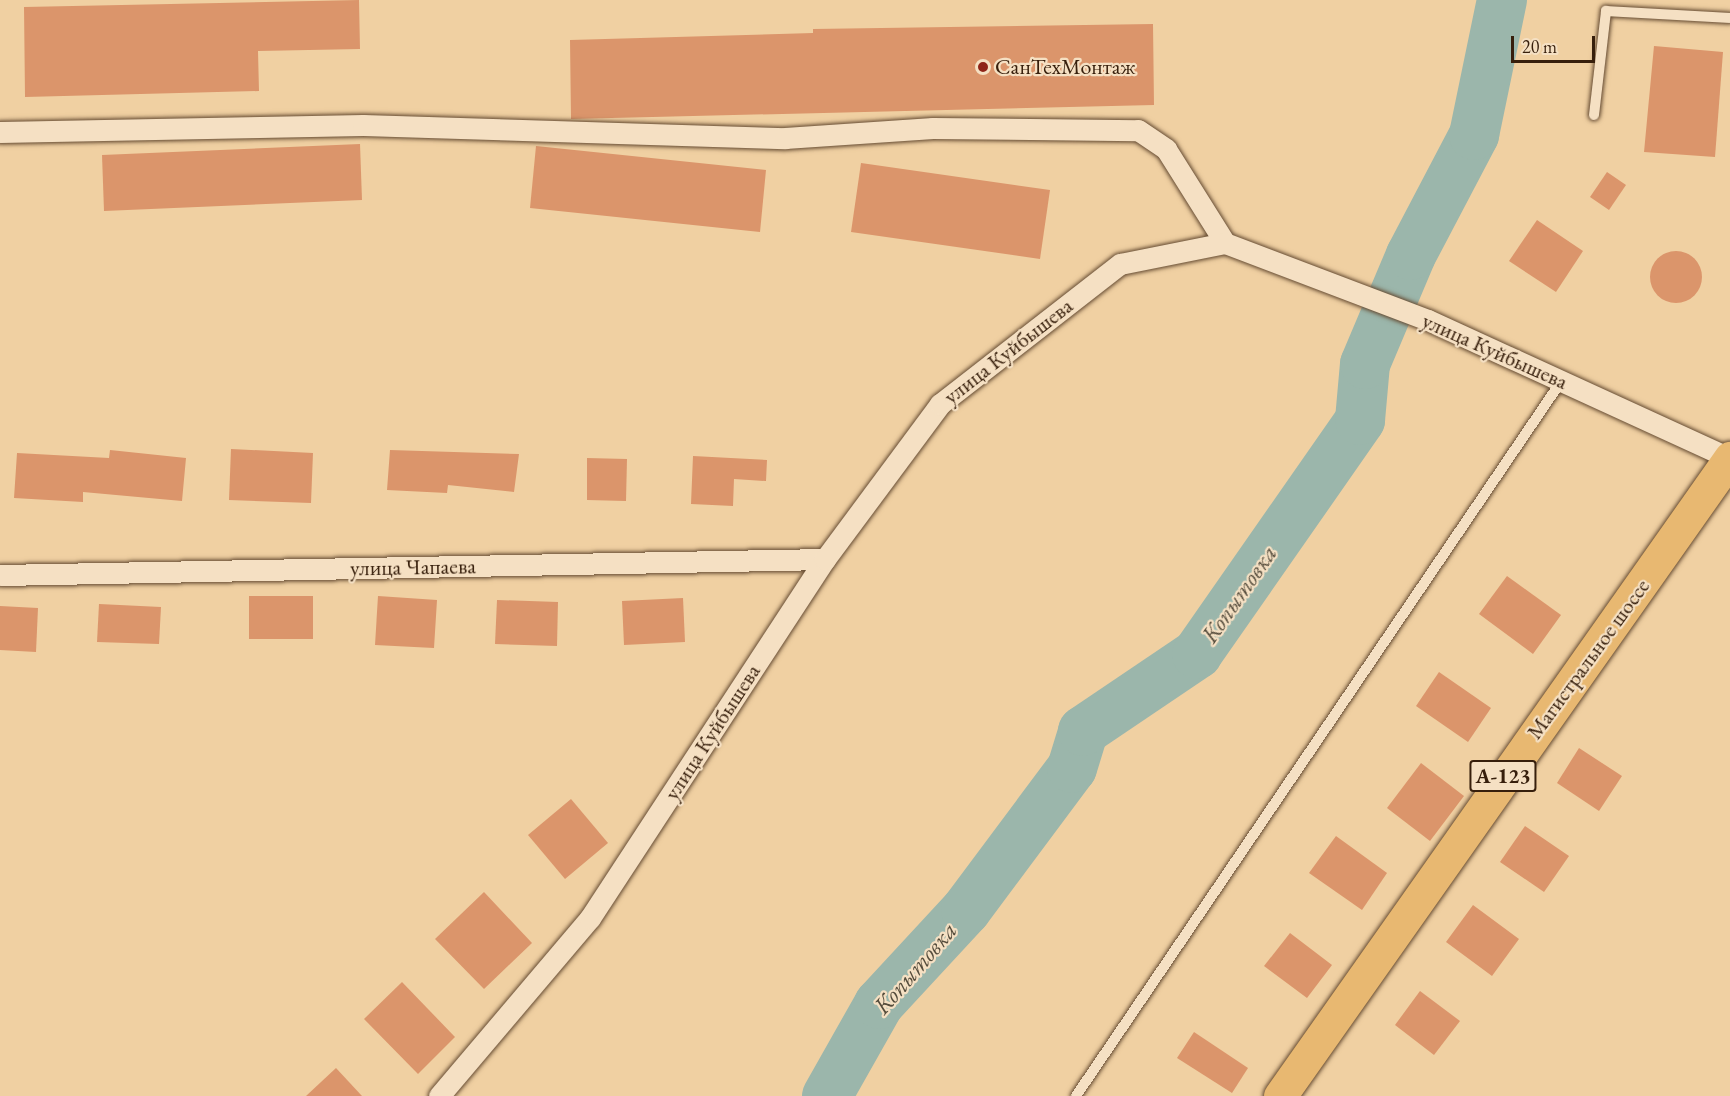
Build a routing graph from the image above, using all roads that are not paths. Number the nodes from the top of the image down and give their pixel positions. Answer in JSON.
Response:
{"nodes":[{"id":1,"x":1730,"y":18,"type":"edge"},
{"id":2,"x":1594,"y":116,"type":"dead end"},
{"id":3,"x":0,"y":132,"type":"edge"},
{"id":4,"x":1225,"y":243,"type":"junction"},
{"id":5,"x":1562,"y":380,"type":"junction"},
{"id":6,"x":1730,"y":458,"type":"edge"},
{"id":7,"x":825,"y":559,"type":"junction"},
{"id":8,"x":0,"y":575,"type":"edge"},
{"id":9,"x":439,"y":1096,"type":"edge"},
{"id":10,"x":1076,"y":1096,"type":"edge"},
{"id":11,"x":1280,"y":1096,"type":"edge"}],
"edges":[{"from":1,"to":2,"type":"lane"},
{"from":3,"to":4,"type":"street"},
{"from":4,"to":5,"type":"street","name":"улица Куйбышева"},
{"from":4,"to":7,"type":"street","name":"улица Куйбышева"},
{"from":5,"to":6,"type":"street","name":"улица Куйбышева"},
{"from":5,"to":10,"type":"lane"},
{"from":6,"to":11,"type":"main road","name":"Магистральное шоссе","number":"А-123"},
{"from":7,"to":8,"type":"street","name":"улица Чапаева"},
{"from":7,"to":9,"type":"street","name":"улица Куйбышева"}]}
